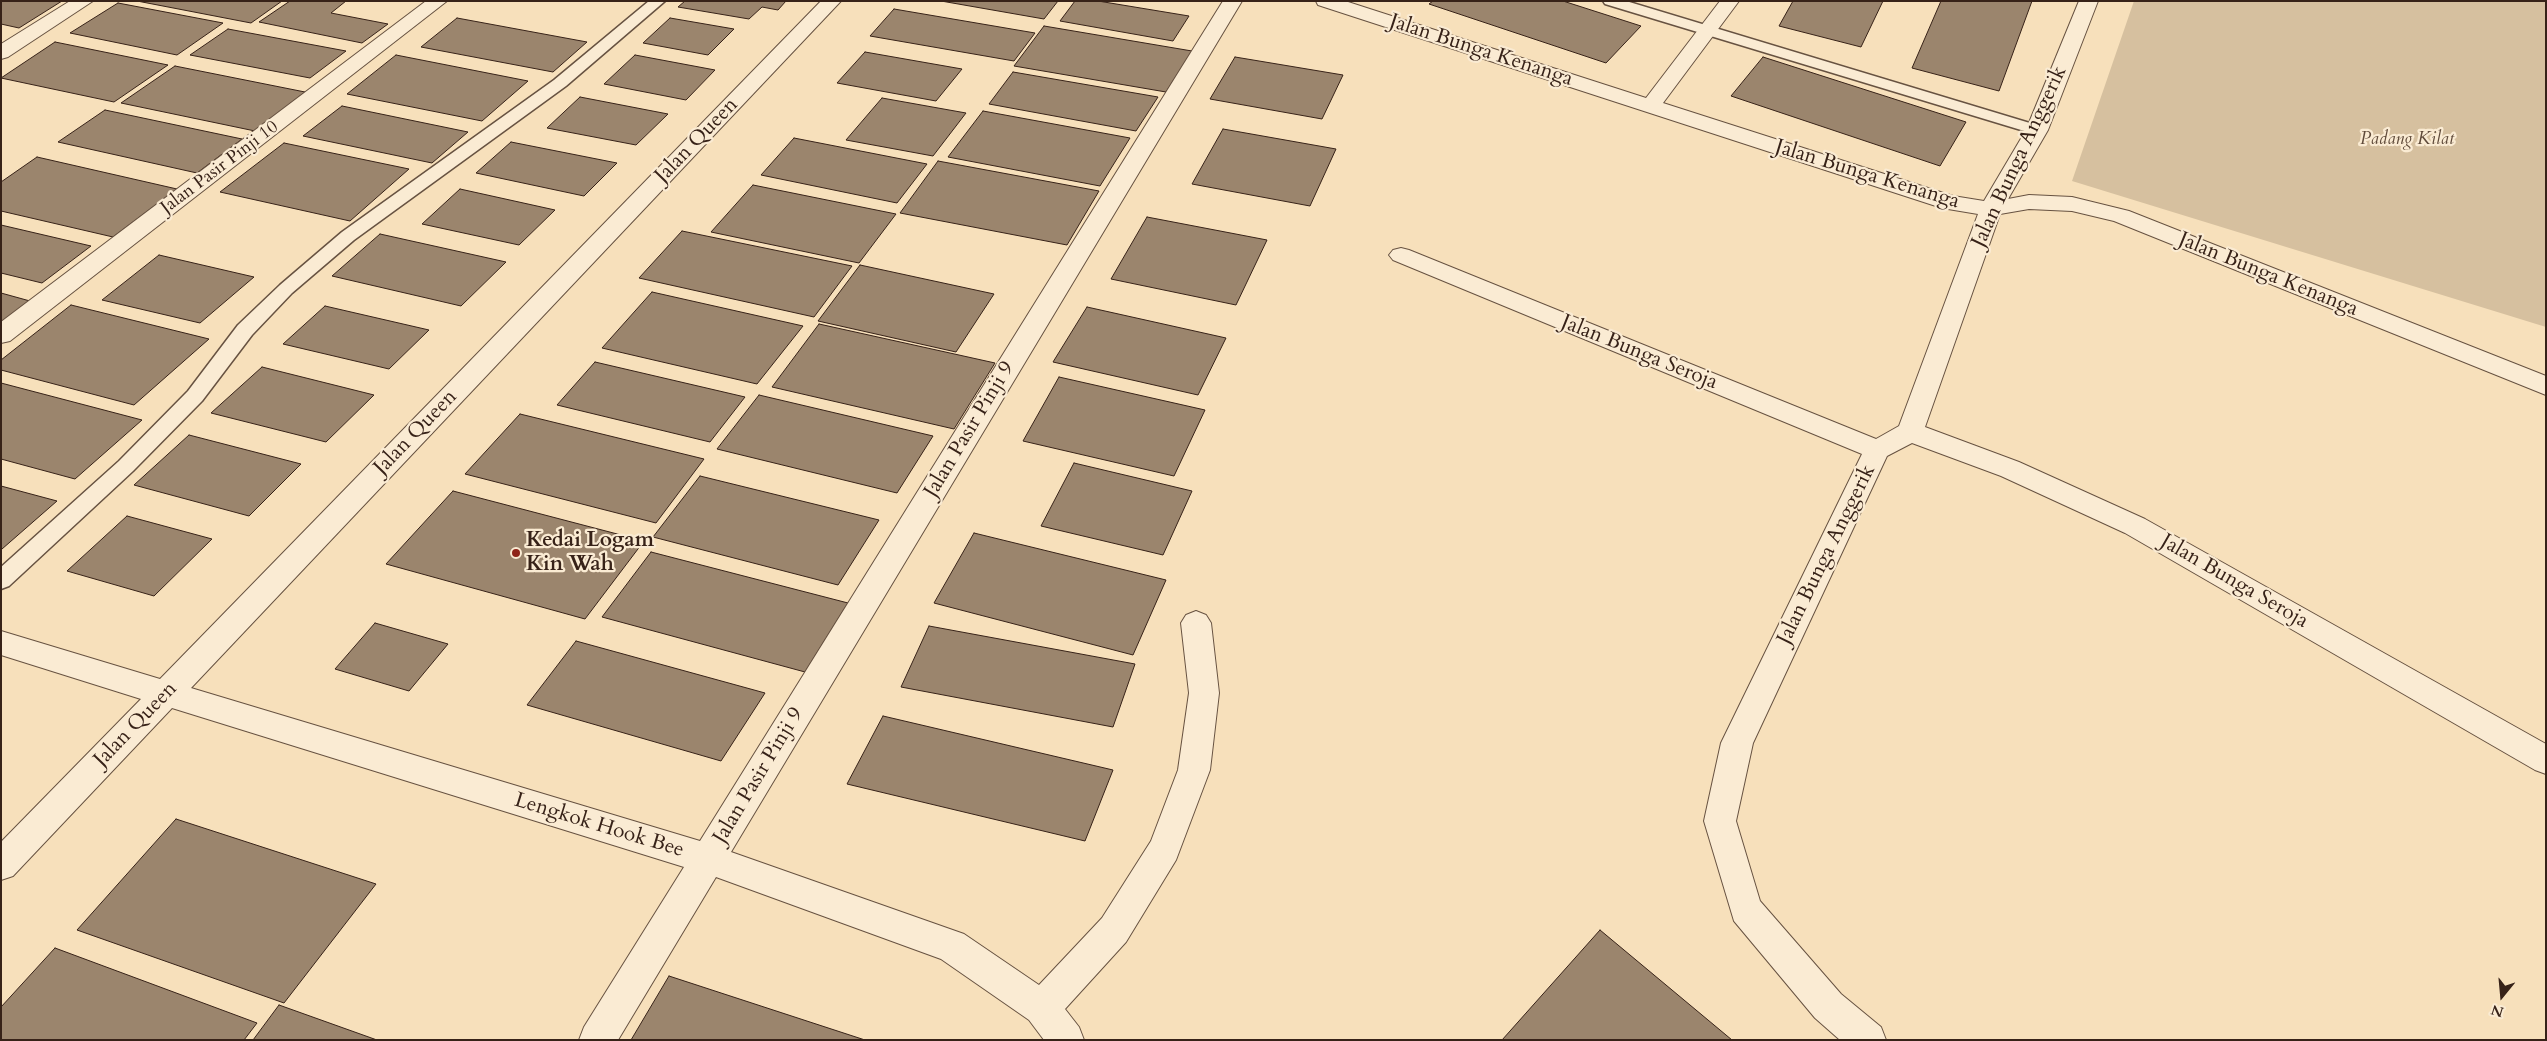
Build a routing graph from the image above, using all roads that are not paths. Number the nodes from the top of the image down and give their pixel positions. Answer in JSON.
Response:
{"nodes":[{"id":1,"x":84,"y":1,"type":"edge"},
{"id":2,"x":438,"y":1,"type":"edge"},
{"id":3,"x":658,"y":1,"type":"edge"},
{"id":4,"x":832,"y":1,"type":"edge"},
{"id":5,"x":1232,"y":1,"type":"edge"},
{"id":6,"x":1610,"y":1,"type":"edge"},
{"id":7,"x":1730,"y":1,"type":"edge"},
{"id":8,"x":2089,"y":1,"type":"edge"},
{"id":9,"x":1335,"y":2,"type":"edge"},
{"id":10,"x":1707,"y":31,"type":"junction"},
{"id":11,"x":1,"y":53,"type":"edge"},
{"id":12,"x":1650,"y":107,"type":"junction"},
{"id":13,"x":2037,"y":130,"type":"junction"},
{"id":14,"x":1991,"y":209,"type":"junction"},
{"id":15,"x":1401,"y":255,"type":"dead end"},
{"id":16,"x":1,"y":335,"type":"edge"},
{"id":17,"x":2546,"y":386,"type":"edge"},
{"id":18,"x":1910,"y":432,"type":"junction"},
{"id":19,"x":1877,"y":450,"type":"junction"},
{"id":20,"x":1,"y":580,"type":"edge"},
{"id":21,"x":1196,"y":623,"type":"dead end"},
{"id":22,"x":1,"y":643,"type":"edge"},
{"id":23,"x":166,"y":694,"type":"junction"},
{"id":24,"x":2546,"y":760,"type":"edge"},
{"id":25,"x":708,"y":859,"type":"junction"},
{"id":26,"x":1,"y":865,"type":"edge"},
{"id":27,"x":1042,"y":1008,"type":"junction"},
{"id":28,"x":597,"y":1040,"type":"edge"},
{"id":29,"x":1066,"y":1040,"type":"edge"},
{"id":30,"x":1868,"y":1040,"type":"edge"}],
"edges":[{"from":1,"to":11,"type":"street"},
{"from":2,"to":16,"type":"street","name":"Jalan Pasir Pinji 10"},
{"from":3,"to":20,"type":"lane"},
{"from":4,"to":23,"type":"street","name":"Jalan Queen"},
{"from":5,"to":25,"type":"street","name":"Jalan Pasir Pinji 9"},
{"from":6,"to":10,"type":"lane"},
{"from":7,"to":10,"type":"street"},
{"from":8,"to":13,"type":"street","name":"Jalan Bunga Anggerik"},
{"from":9,"to":12,"type":"street","name":"Jalan Bunga Kenanga"},
{"from":10,"to":12,"type":"street"},
{"from":10,"to":13,"type":"lane"},
{"from":12,"to":14,"type":"street","name":"Jalan Bunga Kenanga"},
{"from":13,"to":14,"type":"street","name":"Jalan Bunga Anggerik"},
{"from":14,"to":17,"type":"street","name":"Jalan Bunga Kenanga"},
{"from":14,"to":18,"type":"street","name":"Jalan Bunga Anggerik"},
{"from":15,"to":19,"type":"street","name":"Jalan Bunga Seroja"},
{"from":18,"to":19,"type":"street","name":"Jalan Bunga Anggerik"},
{"from":18,"to":24,"type":"street","name":"Jalan Bunga Seroja"},
{"from":19,"to":30,"type":"street","name":"Jalan Bunga Anggerik"},
{"from":21,"to":27,"type":"street"},
{"from":22,"to":23,"type":"street","name":"Lengkok Hook Bee"},
{"from":23,"to":25,"type":"street","name":"Lengkok Hook Bee"},
{"from":23,"to":26,"type":"street","name":"Jalan Queen"},
{"from":25,"to":27,"type":"street","name":"Lengkok Hook Bee"},
{"from":25,"to":28,"type":"street","name":"Jalan Pasir Pinji 9"},
{"from":27,"to":29,"type":"street","name":"Lengkok Hook Bee"}]}
